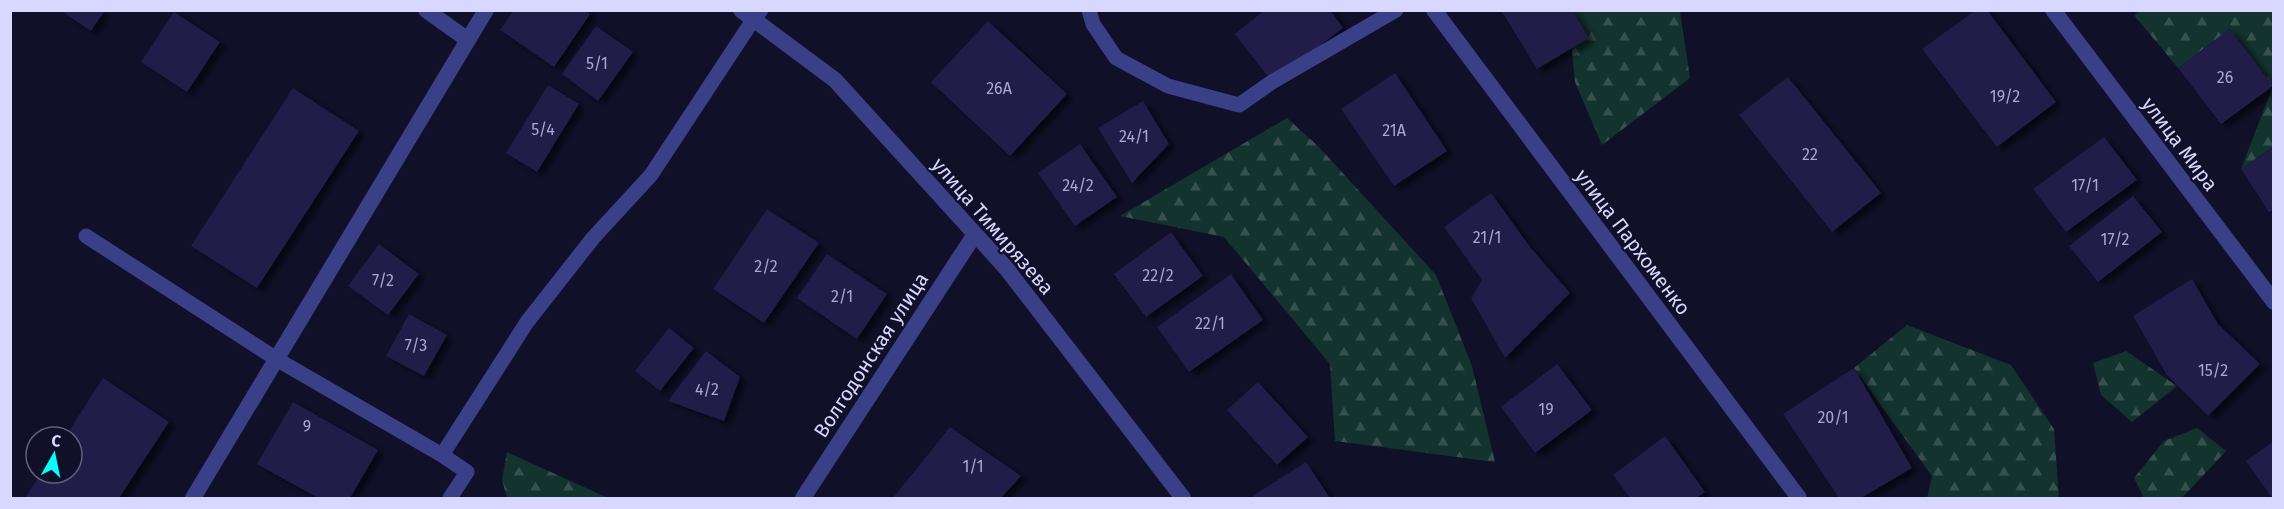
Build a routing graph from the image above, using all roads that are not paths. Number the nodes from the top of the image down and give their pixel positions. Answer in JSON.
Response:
{"nodes":[{"id":1,"x":426,"y":10,"type":"edge"},
{"id":2,"x":486,"y":10,"type":"edge"},
{"id":3,"x":1089,"y":10,"type":"edge"},
{"id":4,"x":1396,"y":10,"type":"edge"},
{"id":5,"x":1434,"y":10,"type":"edge"},
{"id":6,"x":2053,"y":10,"type":"edge"},
{"id":7,"x":752,"y":14,"type":"edge"},
{"id":8,"x":468,"y":40,"type":"junction"},
{"id":9,"x":975,"y":234,"type":"junction"},
{"id":10,"x":86,"y":236,"type":"dead end"},
{"id":11,"x":2274,"y":302,"type":"edge"},
{"id":12,"x":278,"y":360,"type":"junction"},
{"id":13,"x":442,"y":455,"type":"junction"},
{"id":14,"x":193,"y":498,"type":"edge"},
{"id":15,"x":450,"y":498,"type":"edge"},
{"id":16,"x":803,"y":498,"type":"edge"},
{"id":17,"x":1183,"y":498,"type":"edge"},
{"id":18,"x":1799,"y":498,"type":"edge"}],
"edges":[{"from":1,"to":8,"type":"street"},
{"from":2,"to":8,"type":"street"},
{"from":3,"to":4,"type":"lane"},
{"from":5,"to":18,"type":"street","name":"улица Пархоменко"},
{"from":6,"to":11,"type":"street","name":"улица Мира"},
{"from":7,"to":9,"type":"street","name":"улица Тимирязева"},
{"from":7,"to":13,"type":"lane"},
{"from":8,"to":12,"type":"street"},
{"from":9,"to":16,"type":"street","name":"Волгодонская улица"},
{"from":9,"to":17,"type":"street","name":"улица Тимирязева"},
{"from":10,"to":12,"type":"lane"},
{"from":12,"to":13,"type":"lane"},
{"from":12,"to":14,"type":"street"},
{"from":13,"to":15,"type":"lane"}]}
